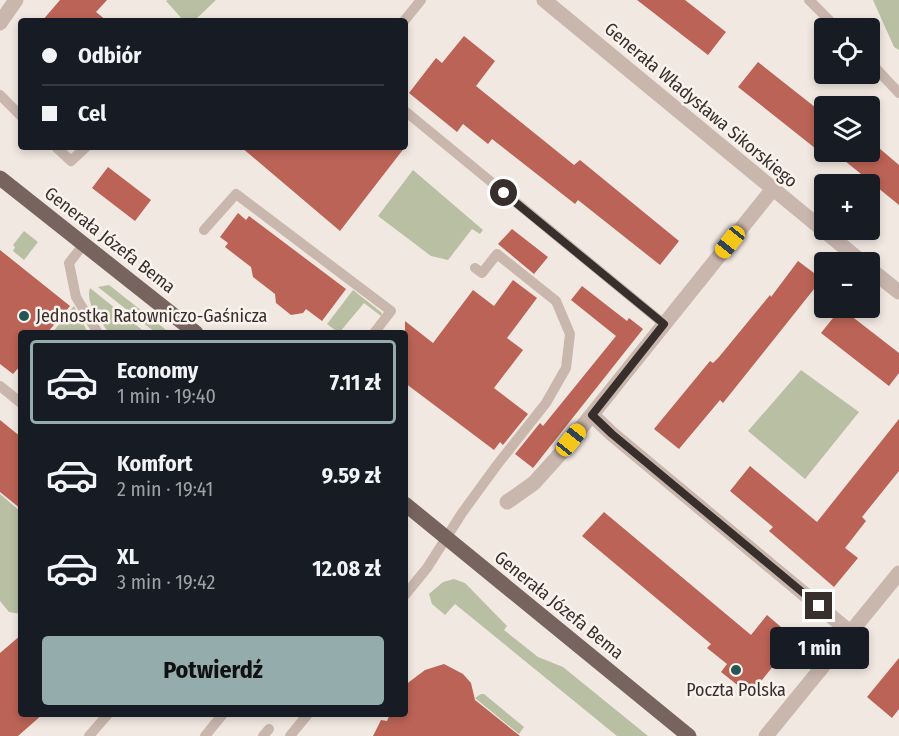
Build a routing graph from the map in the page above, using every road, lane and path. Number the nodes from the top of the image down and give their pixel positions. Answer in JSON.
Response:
{"nodes":[{"id":1,"x":16,"y":0,"type":"edge"},
{"id":2,"x":421,"y":0,"type":"edge"},
{"id":3,"x":544,"y":0,"type":"edge"},
{"id":4,"x":809,"y":0,"type":"edge"},
{"id":5,"x":406,"y":18,"type":"edge"},
{"id":6,"x":827,"y":18,"type":"edge"},
{"id":7,"x":0,"y":23,"type":"edge"},
{"id":8,"x":880,"y":73,"type":"edge"},
{"id":9,"x":899,"y":93,"type":"edge"},
{"id":10,"x":0,"y":95,"type":"edge"},
{"id":11,"x":18,"y":113,"type":"edge"},
{"id":12,"x":408,"y":113,"type":"edge"},
{"id":13,"x":59,"y":150,"type":"edge"},
{"id":14,"x":83,"y":150,"type":"edge"},
{"id":15,"x":0,"y":178,"type":"edge"},
{"id":16,"x":772,"y":190,"type":"junction"},
{"id":17,"x":204,"y":230,"type":"dead end"},
{"id":18,"x":84,"y":244,"type":"junction"},
{"id":19,"x":850,"y":252,"type":"edge"},
{"id":20,"x":475,"y":268,"type":"dead end"},
{"id":21,"x":880,"y":277,"type":"edge"},
{"id":22,"x":899,"y":292,"type":"edge"},
{"id":23,"x":664,"y":324,"type":"junction"},
{"id":24,"x":96,"y":330,"type":"edge"},
{"id":25,"x":192,"y":330,"type":"edge"},
{"id":26,"x":376,"y":330,"type":"edge"},
{"id":27,"x":0,"y":386,"type":"edge"},
{"id":28,"x":18,"y":401,"type":"edge"},
{"id":29,"x":592,"y":415,"type":"junction"},
{"id":30,"x":507,"y":502,"type":"dead end"},
{"id":31,"x":408,"y":506,"type":"edge"},
{"id":32,"x":446,"y":538,"type":"junction"},
{"id":33,"x":899,"y":573,"type":"edge"},
{"id":34,"x":408,"y":591,"type":"edge"},
{"id":35,"x":850,"y":632,"type":"junction"},
{"id":36,"x":105,"y":717,"type":"edge"},
{"id":37,"x":221,"y":717,"type":"edge"},
{"id":38,"x":306,"y":717,"type":"edge"},
{"id":39,"x":89,"y":736,"type":"edge"},
{"id":40,"x":205,"y":736,"type":"edge"},
{"id":41,"x":290,"y":736,"type":"edge"},
{"id":42,"x":689,"y":736,"type":"edge"},
{"id":43,"x":766,"y":736,"type":"edge"}],
"edges":[{"from":1,"to":7,"type":"street"},
{"from":2,"to":5,"type":"lane"},
{"from":3,"to":16,"type":"street","name":"Generała Władysława Sikorskiego"},
{"from":4,"to":6,"type":"lane"},
{"from":8,"to":9,"type":"lane"},
{"from":10,"to":11,"type":"lane"},
{"from":12,"to":23,"type":"lane"},
{"from":13,"to":14,"type":"lane"},
{"from":15,"to":18,"type":"main road","name":"Generała Józefa Bema"},
{"from":16,"to":19,"type":"street","name":"Generała Władysława Sikorskiego"},
{"from":16,"to":23,"type":"street"},
{"from":17,"to":26,"type":"lane"},
{"from":18,"to":24,"type":"lane"},
{"from":18,"to":25,"type":"main road","name":"Generała Józefa Bema"},
{"from":20,"to":32,"type":"lane"},
{"from":21,"to":22,"type":"street"},
{"from":23,"to":29,"type":"street"},
{"from":27,"to":28,"type":"lane"},
{"from":29,"to":30,"type":"street"},
{"from":29,"to":35,"type":"street"},
{"from":31,"to":32,"type":"main road","name":"Generała Józefa Bema"},
{"from":32,"to":34,"type":"lane"},
{"from":32,"to":42,"type":"main road","name":"Generała Józefa Bema"},
{"from":33,"to":35,"type":"street"},
{"from":35,"to":43,"type":"street"},
{"from":36,"to":39,"type":"lane"},
{"from":37,"to":40,"type":"lane"},
{"from":38,"to":41,"type":"lane"}]}
